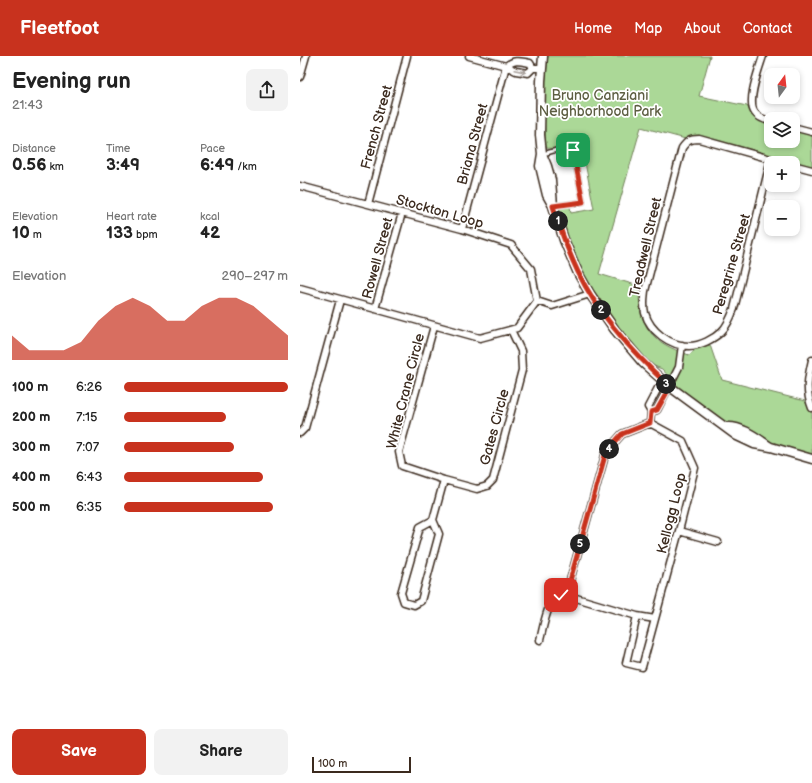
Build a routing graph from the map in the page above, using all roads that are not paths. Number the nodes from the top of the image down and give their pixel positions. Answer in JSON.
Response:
{"nodes":[{"id":1,"x":306,"y":56,"type":"edge"},
{"id":2,"x":407,"y":56,"type":"edge"},
{"id":3,"x":469,"y":56,"type":"edge"},
{"id":4,"x":543,"y":56,"type":"edge"},
{"id":5,"x":763,"y":56,"type":"edge"},
{"id":6,"x":506,"y":66,"type":"junction"},
{"id":7,"x":537,"y":68,"type":"junction"},
{"id":8,"x":300,"y":77,"type":"edge"},
{"id":9,"x":764,"y":118,"type":"edge"},
{"id":10,"x":800,"y":129,"type":"edge"},
{"id":11,"x":812,"y":132,"type":"edge"},
{"id":12,"x":542,"y":154,"type":"junction"},
{"id":13,"x":764,"y":157,"type":"edge"},
{"id":14,"x":800,"y":167,"type":"edge"},
{"id":15,"x":812,"y":170,"type":"edge"},
{"id":16,"x":300,"y":186,"type":"edge"},
{"id":17,"x":764,"y":187,"type":"edge"},
{"id":18,"x":368,"y":204,"type":"junction"},
{"id":19,"x":553,"y":206,"type":"junction"},
{"id":20,"x":402,"y":212,"type":"junction"},
{"id":21,"x":462,"y":228,"type":"junction"},
{"id":22,"x":300,"y":288,"type":"edge"},
{"id":23,"x":590,"y":294,"type":"junction"},
{"id":24,"x":340,"y":300,"type":"junction"},
{"id":25,"x":536,"y":301,"type":"junction"},
{"id":26,"x":375,"y":310,"type":"junction"},
{"id":27,"x":434,"y":326,"type":"junction"},
{"id":28,"x":511,"y":330,"type":"junction"},
{"id":29,"x":682,"y":345,"type":"junction"},
{"id":30,"x":812,"y":360,"type":"edge"},
{"id":31,"x":669,"y":386,"type":"junction"},
{"id":32,"x":812,"y":408,"type":"edge"},
{"id":33,"x":651,"y":412,"type":"junction"},
{"id":34,"x":650,"y":423,"type":"junction"},
{"id":35,"x":300,"y":433,"type":"edge"},
{"id":36,"x":812,"y":459,"type":"edge"},
{"id":37,"x":444,"y":480,"type":"junction"},
{"id":38,"x":433,"y":520,"type":"junction"},
{"id":39,"x":679,"y":531,"type":"junction"},
{"id":40,"x":718,"y":542,"type":"dead end"},
{"id":41,"x":566,"y":595,"type":"junction"},
{"id":42,"x":637,"y":616,"type":"junction"},
{"id":43,"x":655,"y":619,"type":"junction"},
{"id":44,"x":540,"y":640,"type":"dead end"}],
"edges":[{"from":1,"to":8,"type":"street"},
{"from":2,"to":18,"type":"street","name":"French Street"},
{"from":3,"to":6,"type":"street"},
{"from":4,"to":7,"type":"street"},
{"from":5,"to":9,"type":"street"},
{"from":6,"to":7,"type":"street","one_way":true},
{"from":6,"to":7,"type":"street"},
{"from":6,"to":21,"type":"street","name":"Briana Street"},
{"from":7,"to":12,"type":"street"},
{"from":10,"to":11,"type":"street"},
{"from":12,"to":19,"type":"street"},
{"from":12,"to":19,"type":"lane"},
{"from":13,"to":29,"type":"street","name":"Treadwell Street"},
{"from":14,"to":15,"type":"street"},
{"from":16,"to":18,"type":"street","name":"Stockton Loop"},
{"from":17,"to":29,"type":"street","name":"Peregrine Street"},
{"from":18,"to":20,"type":"street","name":"Stockton Loop"},
{"from":19,"to":23,"type":"street"},
{"from":20,"to":21,"type":"street","name":"Stockton Loop"},
{"from":20,"to":26,"type":"street","name":"Rowell Street"},
{"from":21,"to":25,"type":"street","name":"Stockton Loop"},
{"from":22,"to":24,"type":"street"},
{"from":23,"to":25,"type":"street"},
{"from":23,"to":31,"type":"street"},
{"from":24,"to":26,"type":"street"},
{"from":24,"to":35,"type":"street"},
{"from":25,"to":28,"type":"street"},
{"from":26,"to":27,"type":"street"},
{"from":27,"to":28,"type":"street"},
{"from":27,"to":37,"type":"street","name":"White Crane Circle"},
{"from":28,"to":37,"type":"street","name":"Gates Circle"},
{"from":29,"to":31,"type":"street"},
{"from":30,"to":32,"type":"street"},
{"from":31,"to":33,"type":"street"},
{"from":31,"to":33,"type":"street"},
{"from":31,"to":36,"type":"street"},
{"from":33,"to":34,"type":"street"},
{"from":34,"to":39,"type":"street","name":"Kellogg Loop"},
{"from":34,"to":41,"type":"street"},
{"from":37,"to":38,"type":"street"},
{"from":38,"to":38,"type":"street"},
{"from":39,"to":40,"type":"street"},
{"from":39,"to":43,"type":"street","name":"Kellogg Loop"},
{"from":41,"to":42,"type":"street"},
{"from":41,"to":44,"type":"street"},
{"from":42,"to":43,"type":"street"},
{"from":42,"to":43,"type":"street","name":"Kellogg Loop"}]}
